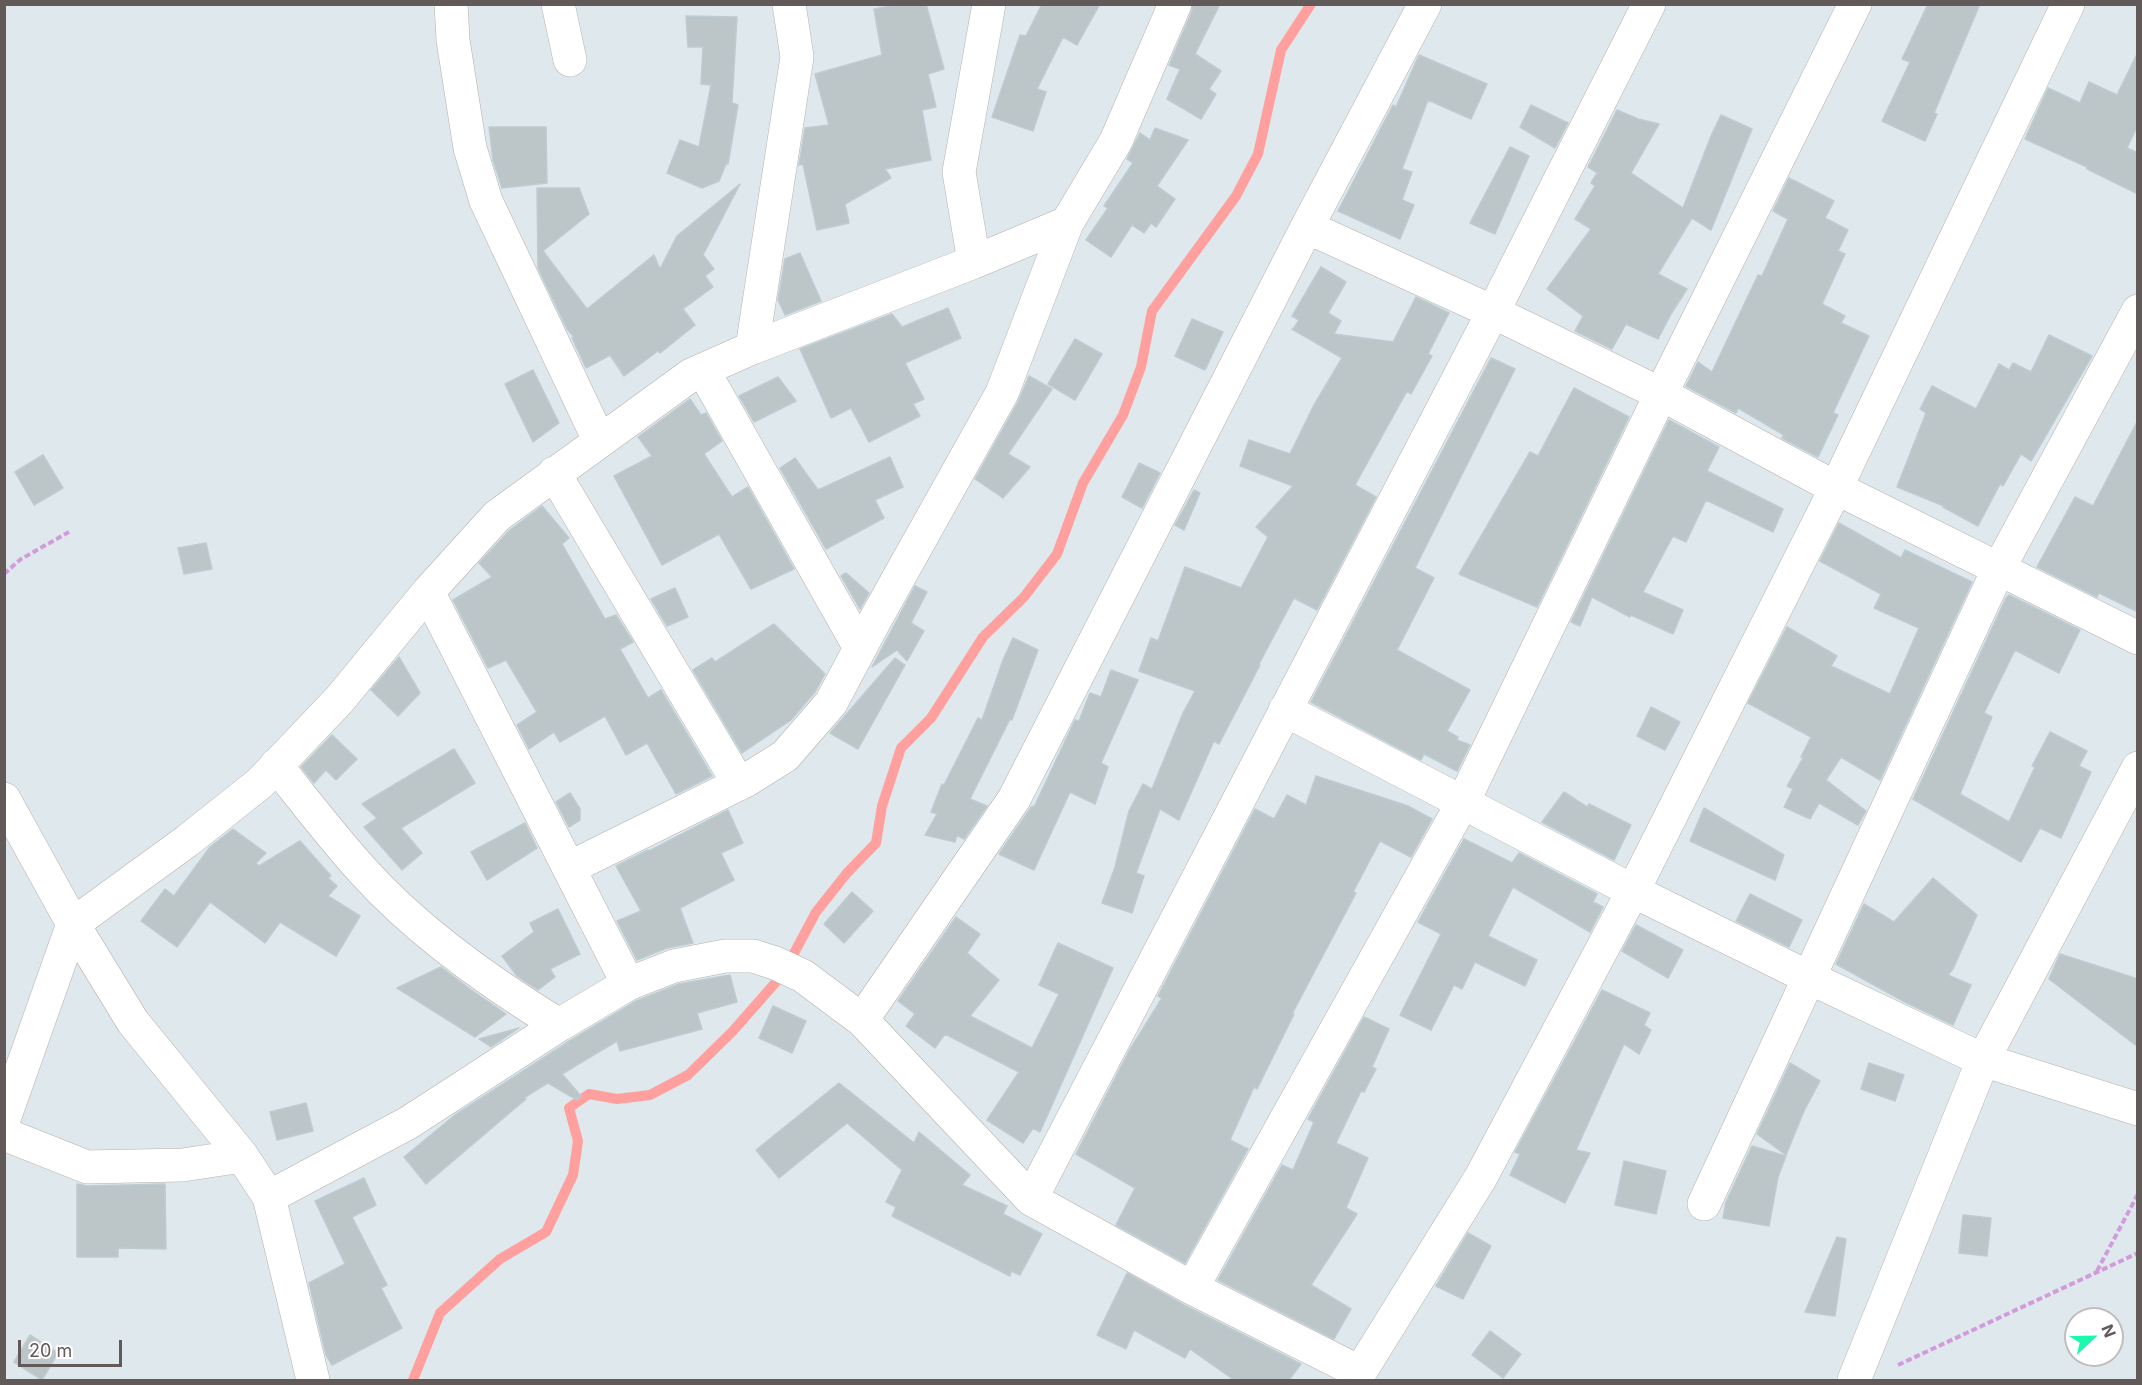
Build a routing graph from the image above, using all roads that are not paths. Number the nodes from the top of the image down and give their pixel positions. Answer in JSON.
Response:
{"nodes":[{"id":1,"x":451,"y":4,"type":"edge"},
{"id":2,"x":558,"y":4,"type":"edge"},
{"id":3,"x":789,"y":4,"type":"edge"},
{"id":4,"x":989,"y":4,"type":"edge"},
{"id":5,"x":1175,"y":4,"type":"edge"},
{"id":6,"x":1425,"y":4,"type":"edge"},
{"id":7,"x":1649,"y":4,"type":"edge"},
{"id":8,"x":1855,"y":4,"type":"edge"},
{"id":9,"x":2068,"y":4,"type":"edge"},
{"id":10,"x":570,"y":60,"type":"dead end"},
{"id":11,"x":1067,"y":223,"type":"junction"},
{"id":12,"x":1307,"y":227,"type":"junction"},
{"id":13,"x":974,"y":262,"type":"junction"},
{"id":14,"x":2138,"y":310,"type":"edge"},
{"id":15,"x":1493,"y":312,"type":"junction"},
{"id":16,"x":752,"y":348,"type":"junction"},
{"id":17,"x":703,"y":370,"type":"junction"},
{"id":18,"x":1661,"y":394,"type":"junction"},
{"id":19,"x":599,"y":440,"type":"junction"},
{"id":20,"x":555,"y":473,"type":"junction"},
{"id":21,"x":1836,"y":488,"type":"junction"},
{"id":22,"x":1998,"y":570,"type":"junction"},
{"id":23,"x":428,"y":592,"type":"junction"},
{"id":24,"x":2138,"y":638,"type":"edge"},
{"id":25,"x":860,"y":648,"type":"junction"},
{"id":26,"x":1285,"y":710,"type":"junction"},
{"id":27,"x":276,"y":765,"type":"junction"},
{"id":28,"x":2138,"y":768,"type":"edge"},
{"id":29,"x":739,"y":784,"type":"junction"},
{"id":30,"x":4,"y":799,"type":"edge"},
{"id":31,"x":1463,"y":802,"type":"junction"},
{"id":32,"x":569,"y":868,"type":"junction"},
{"id":33,"x":1633,"y":891,"type":"junction"},
{"id":34,"x":73,"y":924,"type":"junction"},
{"id":35,"x":1810,"y":978,"type":"junction"},
{"id":36,"x":628,"y":984,"type":"junction"},
{"id":37,"x":862,"y":1020,"type":"junction"},
{"id":38,"x":559,"y":1025,"type":"junction"},
{"id":39,"x":1983,"y":1059,"type":"junction"},
{"id":40,"x":2138,"y":1109,"type":"edge"},
{"id":41,"x":4,"y":1119,"type":"edge"},
{"id":42,"x":4,"y":1134,"type":"edge"},
{"id":43,"x":242,"y":1156,"type":"junction"},
{"id":44,"x":269,"y":1197,"type":"junction"},
{"id":45,"x":1031,"y":1198,"type":"junction"},
{"id":46,"x":1704,"y":1204,"type":"dead end"},
{"id":47,"x":1192,"y":1287,"type":"junction"},
{"id":48,"x":313,"y":1380,"type":"edge"},
{"id":49,"x":1854,"y":1380,"type":"edge"}],
"edges":[{"from":1,"to":19,"type":"street"},
{"from":2,"to":10,"type":"street"},
{"from":3,"to":16,"type":"street"},
{"from":4,"to":13,"type":"street"},
{"from":5,"to":11,"type":"street"},
{"from":6,"to":12,"type":"street"},
{"from":7,"to":15,"type":"street"},
{"from":8,"to":18,"type":"street"},
{"from":9,"to":21,"type":"street"},
{"from":11,"to":13,"type":"street"},
{"from":11,"to":25,"type":"street"},
{"from":12,"to":15,"type":"street"},
{"from":12,"to":37,"type":"street"},
{"from":13,"to":16,"type":"street"},
{"from":14,"to":22,"type":"street"},
{"from":15,"to":18,"type":"street"},
{"from":15,"to":26,"type":"street"},
{"from":16,"to":17,"type":"street"},
{"from":17,"to":19,"type":"street"},
{"from":17,"to":25,"type":"street"},
{"from":18,"to":21,"type":"street"},
{"from":18,"to":31,"type":"street"},
{"from":19,"to":20,"type":"street"},
{"from":20,"to":23,"type":"street"},
{"from":20,"to":29,"type":"street"},
{"from":21,"to":22,"type":"street"},
{"from":21,"to":33,"type":"street"},
{"from":22,"to":24,"type":"street"},
{"from":22,"to":35,"type":"street"},
{"from":23,"to":27,"type":"street"},
{"from":23,"to":32,"type":"street"},
{"from":25,"to":29,"type":"street"},
{"from":26,"to":31,"type":"street"},
{"from":26,"to":45,"type":"street"},
{"from":27,"to":34,"type":"street"},
{"from":27,"to":38,"type":"street"},
{"from":28,"to":39,"type":"street"},
{"from":29,"to":32,"type":"street"},
{"from":30,"to":34,"type":"street"},
{"from":31,"to":33,"type":"street"},
{"from":31,"to":47,"type":"street"},
{"from":32,"to":36,"type":"street"},
{"from":33,"to":35,"type":"street"},
{"from":33,"to":47,"type":"street"},
{"from":34,"to":41,"type":"street"},
{"from":34,"to":43,"type":"street"},
{"from":35,"to":39,"type":"street"},
{"from":35,"to":46,"type":"street"},
{"from":36,"to":37,"type":"street"},
{"from":36,"to":38,"type":"street"},
{"from":37,"to":45,"type":"street"},
{"from":38,"to":44,"type":"street"},
{"from":39,"to":40,"type":"street"},
{"from":39,"to":49,"type":"street"},
{"from":42,"to":43,"type":"street"},
{"from":43,"to":44,"type":"street"},
{"from":44,"to":48,"type":"street"},
{"from":45,"to":47,"type":"street"}]}
